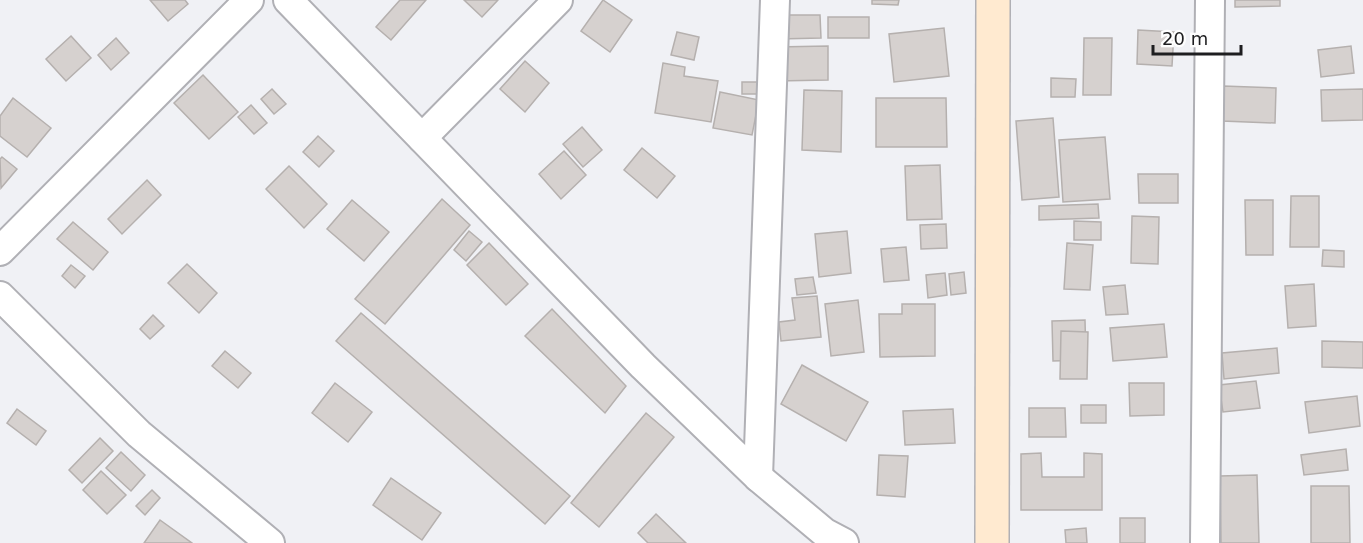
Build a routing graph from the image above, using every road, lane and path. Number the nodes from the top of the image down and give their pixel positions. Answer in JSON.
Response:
{"nodes":[{"id":1,"x":249,"y":0,"type":"edge"},
{"id":2,"x":288,"y":0,"type":"edge"},
{"id":3,"x":558,"y":0,"type":"edge"},
{"id":4,"x":775,"y":0,"type":"edge"},
{"id":5,"x":993,"y":0,"type":"edge"},
{"id":6,"x":1210,"y":0,"type":"edge"},
{"id":7,"x":422,"y":138,"type":"junction"},
{"id":8,"x":0,"y":251,"type":"edge"},
{"id":9,"x":0,"y":296,"type":"edge"},
{"id":10,"x":758,"y":477,"type":"junction"},
{"id":11,"x":270,"y":543,"type":"edge"},
{"id":12,"x":844,"y":543,"type":"edge"},
{"id":13,"x":992,"y":543,"type":"edge"},
{"id":14,"x":1205,"y":543,"type":"edge"}],
"edges":[{"from":1,"to":8,"type":"street"},
{"from":2,"to":7,"type":"street"},
{"from":3,"to":7,"type":"street"},
{"from":4,"to":10,"type":"street"},
{"from":5,"to":13,"type":"street"},
{"from":6,"to":14,"type":"street"},
{"from":7,"to":10,"type":"street"},
{"from":9,"to":11,"type":"street"},
{"from":10,"to":12,"type":"street"}]}
